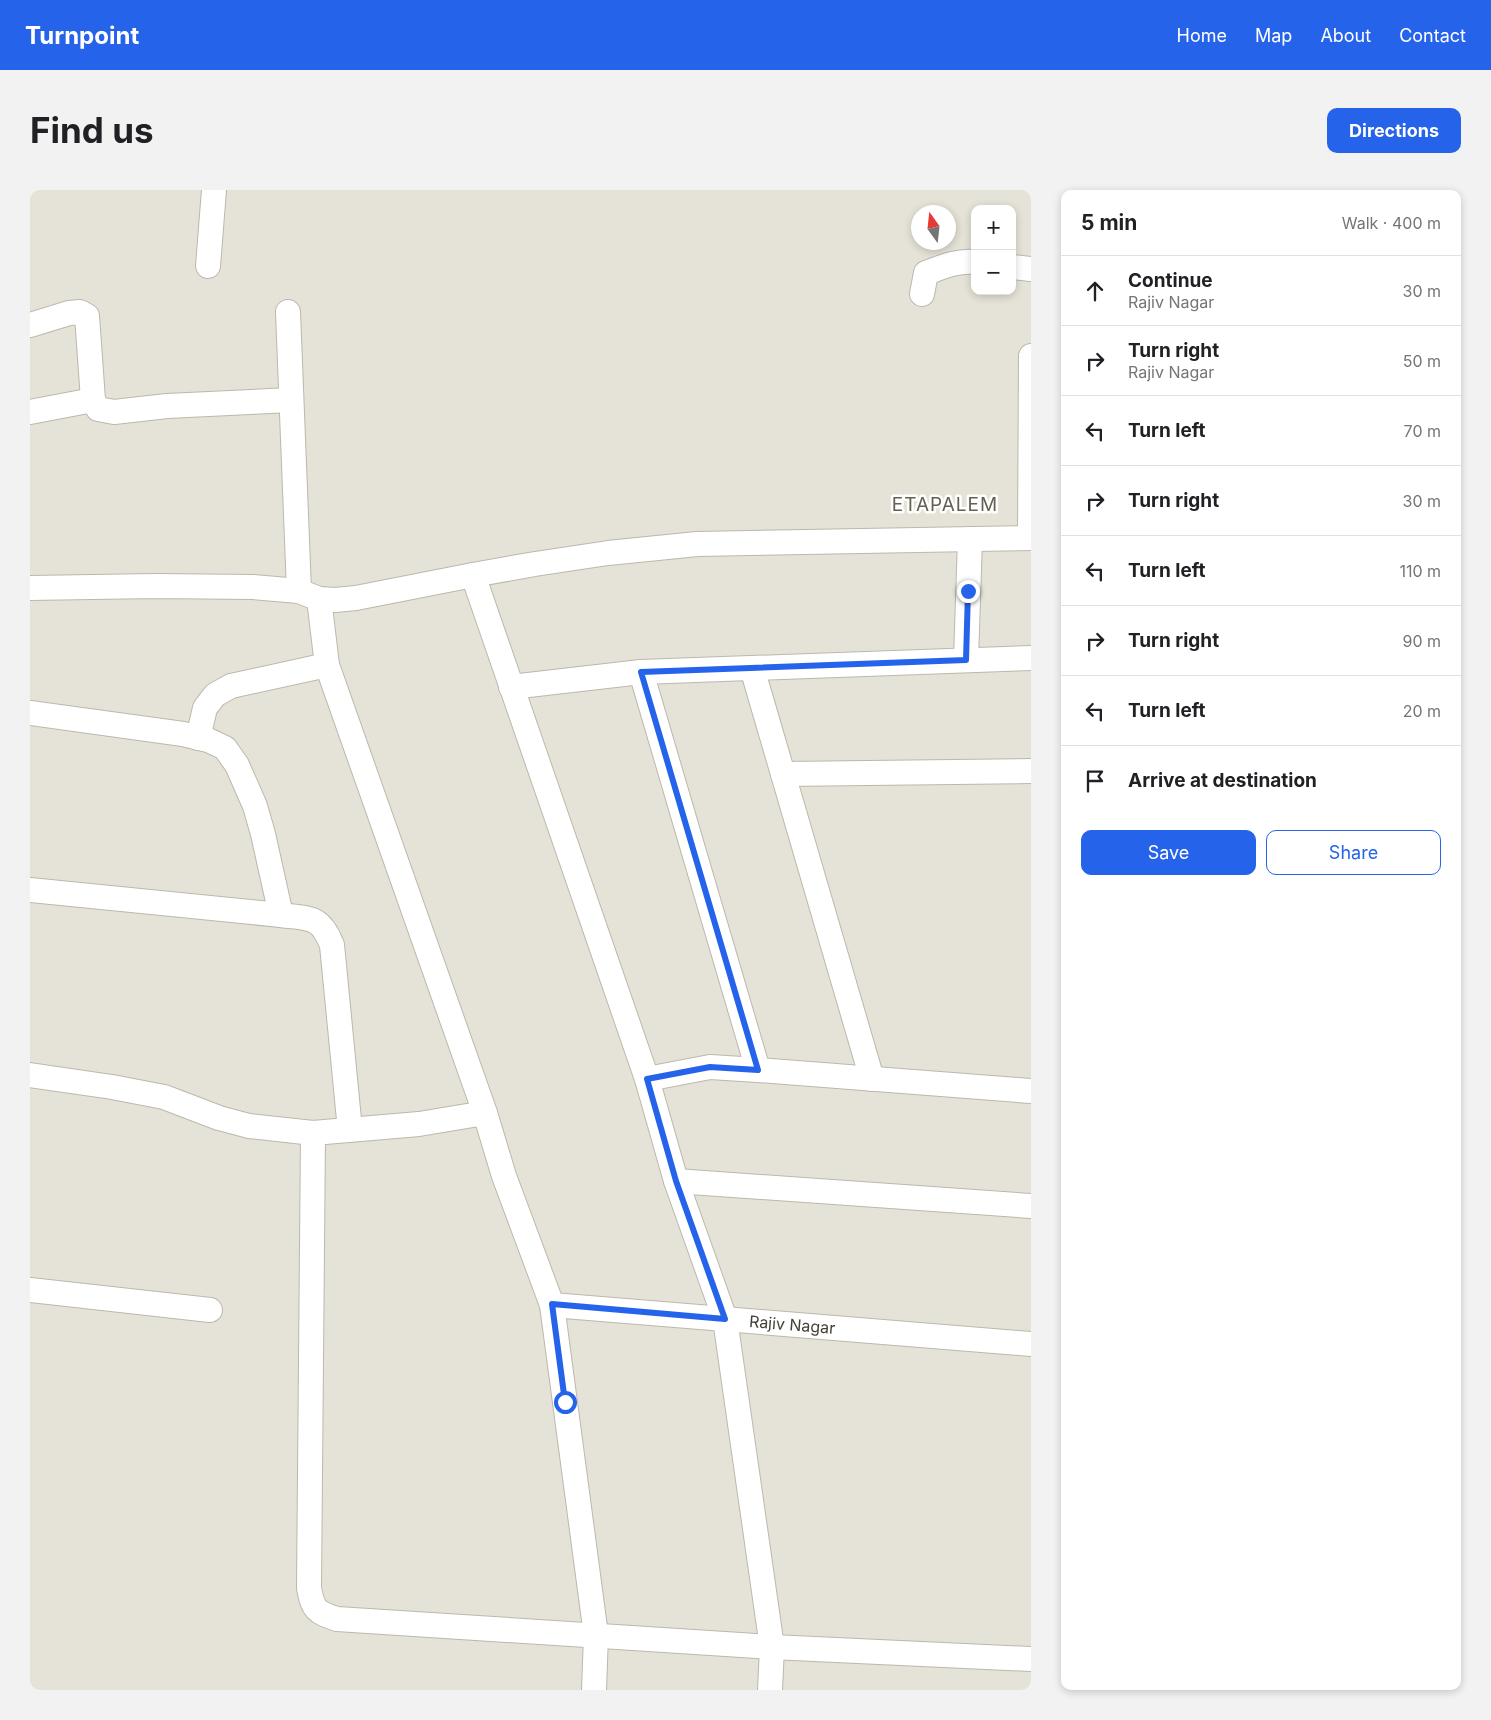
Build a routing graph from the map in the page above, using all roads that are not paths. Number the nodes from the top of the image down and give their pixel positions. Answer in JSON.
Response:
{"nodes":[{"id":1,"x":214,"y":190,"type":"edge"},
{"id":2,"x":971,"y":262,"type":"edge"},
{"id":3,"x":208,"y":266,"type":"dead end"},
{"id":4,"x":1016,"y":267,"type":"edge"},
{"id":5,"x":1031,"y":269,"type":"edge"},
{"id":6,"x":922,"y":294,"type":"dead end"},
{"id":7,"x":288,"y":312,"type":"dead end"},
{"id":8,"x":30,"y":325,"type":"edge"},
{"id":9,"x":1031,"y":356,"type":"edge"},
{"id":10,"x":93,"y":400,"type":"junction"},
{"id":11,"x":291,"y":400,"type":"junction"},
{"id":12,"x":30,"y":412,"type":"edge"},
{"id":13,"x":1030,"y":538,"type":"edge"},
{"id":14,"x":970,"y":539,"type":"junction"},
{"id":15,"x":473,"y":575,"type":"junction"},
{"id":16,"x":30,"y":588,"type":"edge"},
{"id":17,"x":309,"y":595,"type":"junction"},
{"id":18,"x":1031,"y":658,"type":"edge"},
{"id":19,"x":966,"y":660,"type":"junction"},
{"id":20,"x":327,"y":665,"type":"junction"},
{"id":21,"x":752,"y":668,"type":"junction"},
{"id":22,"x":641,"y":672,"type":"junction"},
{"id":23,"x":511,"y":686,"type":"junction"},
{"id":24,"x":30,"y":714,"type":"edge"},
{"id":25,"x":198,"y":738,"type":"junction"},
{"id":26,"x":1031,"y":771,"type":"edge"},
{"id":27,"x":783,"y":774,"type":"junction"},
{"id":28,"x":30,"y":890,"type":"edge"},
{"id":29,"x":281,"y":915,"type":"junction"},
{"id":30,"x":758,"y":1070,"type":"junction"},
{"id":31,"x":30,"y":1075,"type":"edge"},
{"id":32,"x":647,"y":1079,"type":"junction"},
{"id":33,"x":872,"y":1079,"type":"junction"},
{"id":34,"x":1031,"y":1091,"type":"edge"},
{"id":35,"x":485,"y":1113,"type":"junction"},
{"id":36,"x":350,"y":1130,"type":"junction"},
{"id":37,"x":313,"y":1132,"type":"junction"},
{"id":38,"x":676,"y":1181,"type":"junction"},
{"id":39,"x":1031,"y":1206,"type":"edge"},
{"id":40,"x":30,"y":1290,"type":"edge"},
{"id":41,"x":552,"y":1304,"type":"junction"},
{"id":42,"x":210,"y":1310,"type":"dead end"},
{"id":43,"x":725,"y":1319,"type":"junction"},
{"id":44,"x":1031,"y":1344,"type":"edge"},
{"id":45,"x":596,"y":1635,"type":"junction"},
{"id":46,"x":772,"y":1647,"type":"junction"},
{"id":47,"x":1031,"y":1659,"type":"edge"},
{"id":48,"x":594,"y":1690,"type":"edge"},
{"id":49,"x":770,"y":1690,"type":"edge"}],
"edges":[{"from":1,"to":3,"type":"street"},
{"from":2,"to":6,"type":"street"},
{"from":4,"to":5,"type":"street"},
{"from":7,"to":11,"type":"street"},
{"from":8,"to":10,"type":"street"},
{"from":9,"to":13,"type":"street"},
{"from":10,"to":11,"type":"street"},
{"from":10,"to":12,"type":"street"},
{"from":11,"to":17,"type":"street"},
{"from":13,"to":14,"type":"street"},
{"from":14,"to":15,"type":"street"},
{"from":14,"to":19,"type":"street"},
{"from":15,"to":17,"type":"street"},
{"from":15,"to":23,"type":"street"},
{"from":16,"to":17,"type":"street"},
{"from":17,"to":20,"type":"street"},
{"from":18,"to":19,"type":"street"},
{"from":19,"to":21,"type":"street"},
{"from":20,"to":25,"type":"street"},
{"from":20,"to":35,"type":"street"},
{"from":21,"to":22,"type":"street"},
{"from":21,"to":27,"type":"street"},
{"from":22,"to":23,"type":"street"},
{"from":22,"to":30,"type":"street"},
{"from":23,"to":32,"type":"street"},
{"from":24,"to":25,"type":"street"},
{"from":25,"to":29,"type":"street"},
{"from":26,"to":27,"type":"street"},
{"from":27,"to":33,"type":"street"},
{"from":28,"to":29,"type":"street"},
{"from":29,"to":36,"type":"street"},
{"from":30,"to":32,"type":"street"},
{"from":30,"to":33,"type":"street"},
{"from":31,"to":37,"type":"street"},
{"from":32,"to":38,"type":"street"},
{"from":33,"to":34,"type":"street"},
{"from":35,"to":36,"type":"street"},
{"from":35,"to":41,"type":"street"},
{"from":36,"to":37,"type":"street"},
{"from":37,"to":45,"type":"street"},
{"from":38,"to":39,"type":"street"},
{"from":38,"to":43,"type":"street"},
{"from":40,"to":42,"type":"street"},
{"from":41,"to":43,"type":"street","name":"Rajiv Nagar"},
{"from":41,"to":45,"type":"street"},
{"from":43,"to":44,"type":"street","name":"Rajiv Nagar"},
{"from":43,"to":46,"type":"street"},
{"from":45,"to":46,"type":"street"},
{"from":45,"to":48,"type":"street"},
{"from":46,"to":47,"type":"street"},
{"from":46,"to":49,"type":"street"}]}
